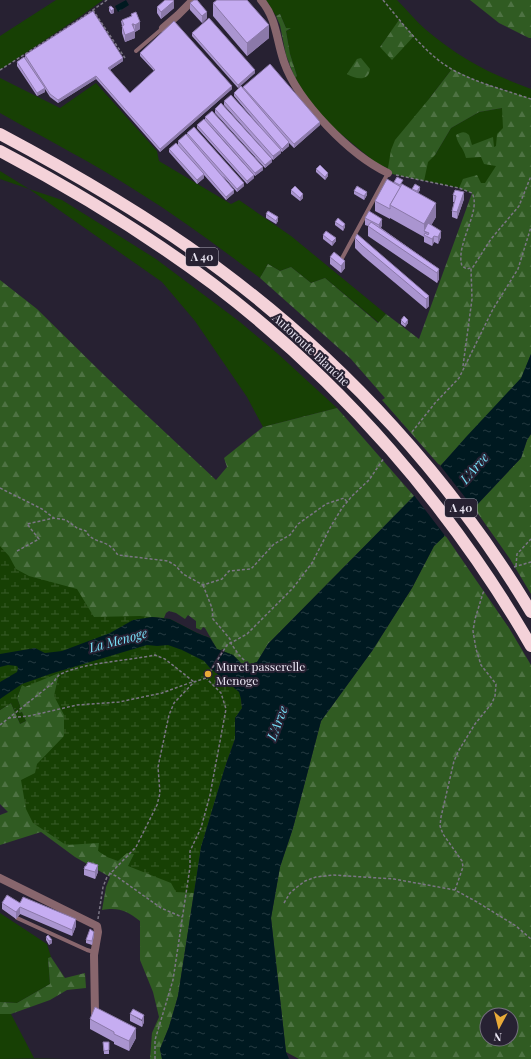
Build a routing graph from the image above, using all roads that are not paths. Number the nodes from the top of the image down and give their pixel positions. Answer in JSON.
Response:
{"nodes":[{"id":1,"x":193,"y":0,"type":"edge"},
{"id":2,"x":261,"y":0,"type":"edge"},
{"id":3,"x":163,"y":28,"type":"joint"},
{"id":4,"x":136,"y":51,"type":"dead end"},
{"id":5,"x":0,"y":134,"type":"edge"},
{"id":6,"x":0,"y":151,"type":"edge"},
{"id":7,"x":388,"y":173,"type":"joint"},
{"id":8,"x":340,"y":262,"type":"edge"},
{"id":9,"x":531,"y":612,"type":"edge"},
{"id":10,"x":531,"y":646,"type":"edge"},
{"id":11,"x":0,"y":878,"type":"edge"},
{"id":12,"x":17,"y":918,"type":"dead end"},
{"id":13,"x":94,"y":952,"type":"junction"},
{"id":14,"x":95,"y":1014,"type":"edge"}],
"edges":[{"from":1,"to":3,"type":"street"},
{"from":2,"to":7,"type":"street"},
{"from":3,"to":4,"type":"lane"},
{"from":5,"to":9,"type":"highway","name":"Autoroute Blanche","number":"A 40"},
{"from":6,"to":10,"type":"highway","name":"Autoroute Blanche","number":"A 40"},
{"from":7,"to":8,"type":"lane"},
{"from":11,"to":13,"type":"street"},
{"from":12,"to":13,"type":"lane"},
{"from":13,"to":14,"type":"street"}]}
